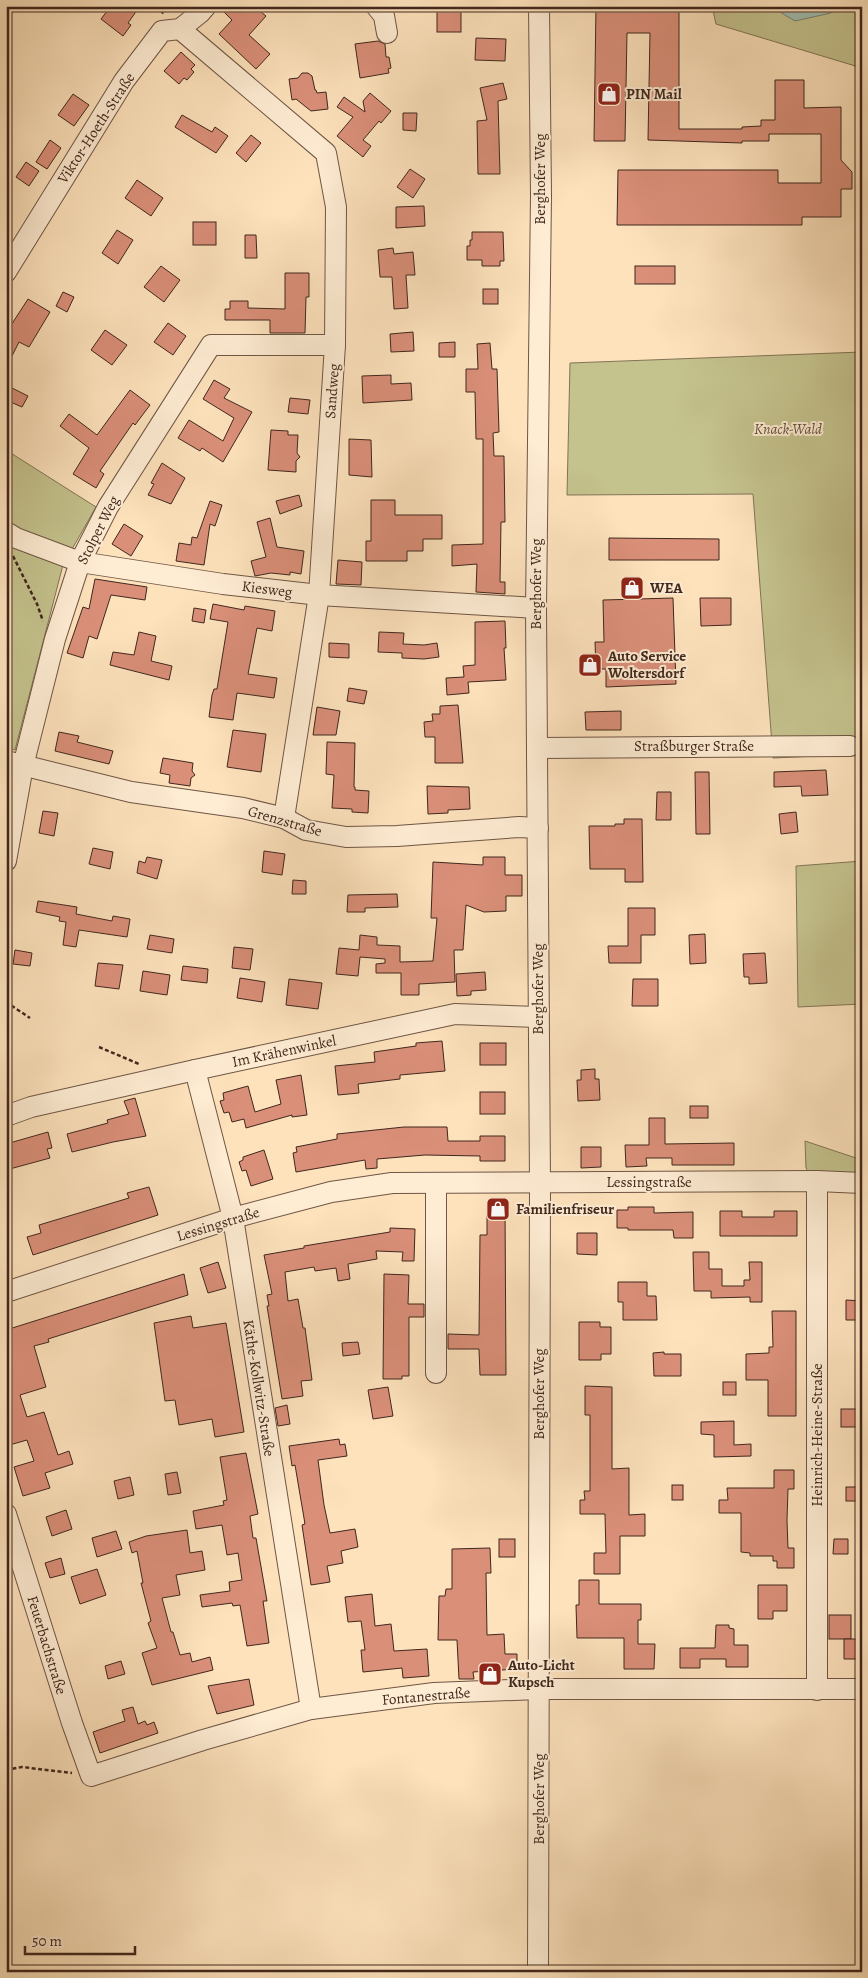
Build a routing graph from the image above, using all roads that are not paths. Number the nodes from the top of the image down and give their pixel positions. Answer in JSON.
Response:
{"nodes":[{"id":1,"x":206,"y":6,"type":"edge"},
{"id":2,"x":376,"y":6,"type":"edge"},
{"id":3,"x":539,"y":6,"type":"edge"},
{"id":4,"x":180,"y":29,"type":"junction"},
{"id":5,"x":387,"y":33,"type":"dead end"},
{"id":6,"x":6,"y":272,"type":"edge"},
{"id":7,"x":335,"y":345,"type":"junction"},
{"id":8,"x":6,"y":532,"type":"edge"},
{"id":9,"x":80,"y":562,"type":"junction"},
{"id":10,"x":319,"y":595,"type":"junction"},
{"id":11,"x":536,"y":608,"type":"junction"},
{"id":12,"x":850,"y":746,"type":"dead end"},
{"id":13,"x":537,"y":748,"type":"junction"},
{"id":14,"x":14,"y":764,"type":"edge"},
{"id":15,"x":284,"y":818,"type":"junction"},
{"id":16,"x":538,"y":828,"type":"junction"},
{"id":17,"x":6,"y":859,"type":"edge"},
{"id":18,"x":538,"y":1017,"type":"junction"},
{"id":19,"x":195,"y":1070,"type":"junction"},
{"id":20,"x":6,"y":1103,"type":"edge"},
{"id":21,"x":31,"y":1107,"type":"junction"},
{"id":22,"x":6,"y":1116,"type":"edge"},
{"id":23,"x":817,"y":1181,"type":"junction"},
{"id":24,"x":540,"y":1183,"type":"junction"},
{"id":25,"x":862,"y":1183,"type":"edge"},
{"id":26,"x":436,"y":1184,"type":"junction"},
{"id":27,"x":233,"y":1218,"type":"junction"},
{"id":28,"x":6,"y":1292,"type":"edge"},
{"id":29,"x":436,"y":1373,"type":"dead end"},
{"id":30,"x":6,"y":1514,"type":"edge"},
{"id":31,"x":539,"y":1689,"type":"junction"},
{"id":32,"x":862,"y":1689,"type":"edge"},
{"id":33,"x":817,"y":1690,"type":"junction"},
{"id":34,"x":311,"y":1709,"type":"junction"},
{"id":35,"x":91,"y":1776,"type":"joint"},
{"id":36,"x":538,"y":1972,"type":"edge"}],
"edges":[{"from":1,"to":4,"type":"street","name":"Viktor-Hoeth-Straße"},
{"from":2,"to":5,"type":"street"},
{"from":3,"to":11,"type":"street","name":"Berghofer Weg"},
{"from":4,"to":6,"type":"street","name":"Viktor-Hoeth-Straße"},
{"from":4,"to":7,"type":"street","name":"Sandweg"},
{"from":7,"to":9,"type":"street","name":"Stolper Weg"},
{"from":7,"to":10,"type":"street","name":"Sandweg"},
{"from":8,"to":9,"type":"street","name":"Kiesweg"},
{"from":9,"to":10,"type":"street","name":"Kiesweg"},
{"from":9,"to":14,"type":"street","name":"Stolper Weg"},
{"from":10,"to":11,"type":"street","name":"Kiesweg"},
{"from":10,"to":15,"type":"street","name":"Sandweg"},
{"from":11,"to":13,"type":"street","name":"Berghofer Weg"},
{"from":12,"to":13,"type":"street","name":"Straßburger Straße"},
{"from":13,"to":16,"type":"street","name":"Berghofer Weg"},
{"from":14,"to":15,"type":"street","name":"Grenzstraße"},
{"from":14,"to":17,"type":"street","name":"Stolper Weg"},
{"from":15,"to":16,"type":"street","name":"Grenzstraße"},
{"from":16,"to":18,"type":"street","name":"Berghofer Weg"},
{"from":18,"to":19,"type":"street","name":"Im Krähenwinkel"},
{"from":18,"to":24,"type":"street","name":"Berghofer Weg"},
{"from":19,"to":21,"type":"street","name":"Im Krähenwinkel"},
{"from":19,"to":27,"type":"street","name":"Käthe-Kollwitz-Straße"},
{"from":20,"to":21,"type":"street","name":"Im Krähenwinkel"},
{"from":21,"to":22,"type":"street","name":"Im Krähenwinkel"},
{"from":23,"to":24,"type":"street","name":"Lessingstraße"},
{"from":23,"to":25,"type":"street","name":"Lessingstraße"},
{"from":23,"to":33,"type":"street","name":"Heinrich-Heine-Straße"},
{"from":24,"to":26,"type":"street","name":"Lessingstraße"},
{"from":24,"to":31,"type":"street","name":"Berghofer Weg"},
{"from":26,"to":27,"type":"street","name":"Lessingstraße"},
{"from":26,"to":29,"type":"street"},
{"from":27,"to":28,"type":"street","name":"Lessingstraße"},
{"from":27,"to":34,"type":"street","name":"Käthe-Kollwitz-Straße"},
{"from":30,"to":35,"type":"street","name":"Feuerbachstraße"},
{"from":31,"to":33,"type":"street","name":"Fontanestraße"},
{"from":31,"to":34,"type":"street","name":"Fontanestraße"},
{"from":31,"to":36,"type":"street","name":"Berghofer Weg"},
{"from":32,"to":33,"type":"street","name":"Fontanestraße"},
{"from":34,"to":35,"type":"street","name":"Fontanestraße"}]}
